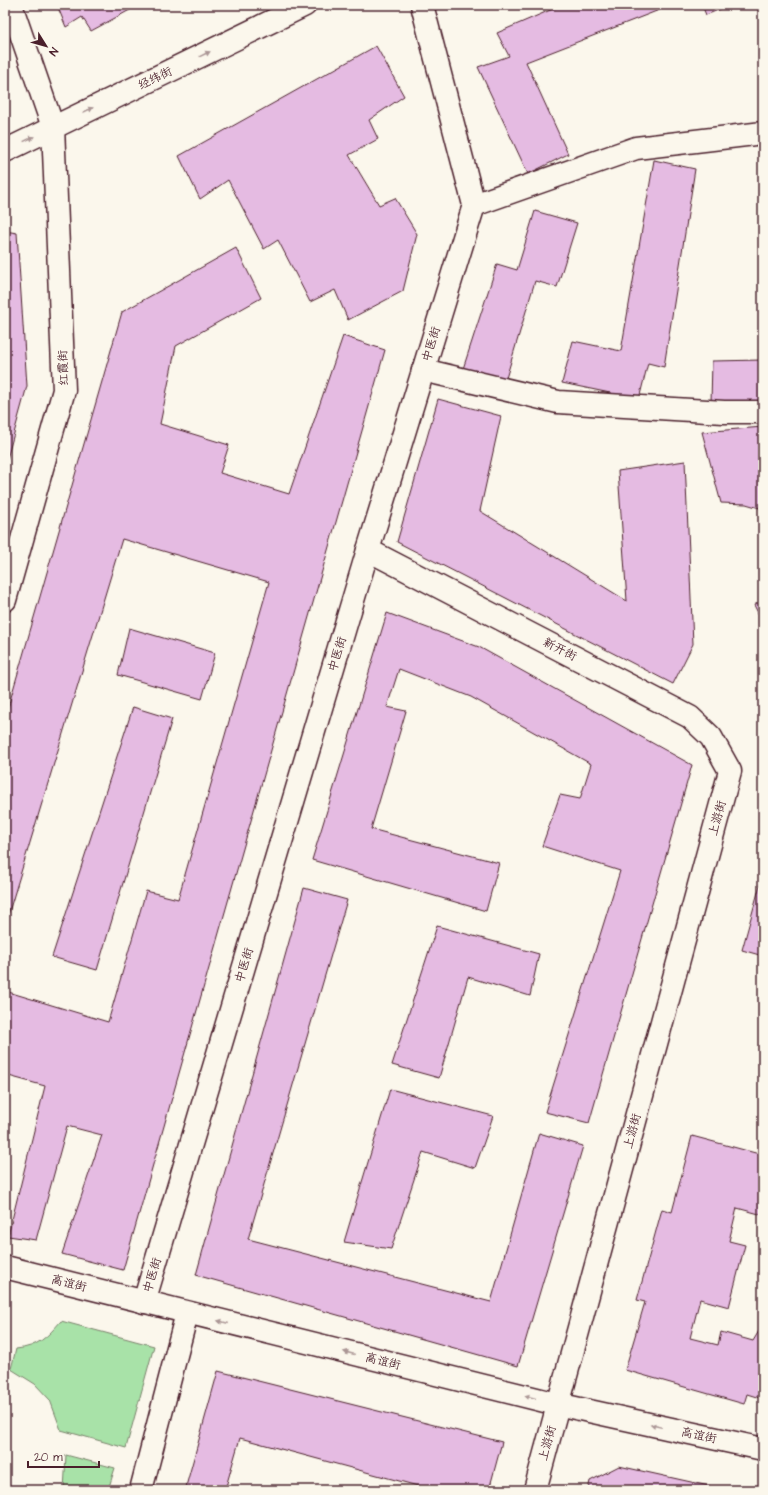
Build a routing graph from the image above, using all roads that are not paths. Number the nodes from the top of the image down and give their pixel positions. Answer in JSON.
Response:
{"nodes":[{"id":1,"x":11,"y":5,"type":"edge"},
{"id":2,"x":306,"y":5,"type":"edge"},
{"id":3,"x":422,"y":5,"type":"edge"},
{"id":4,"x":53,"y":128,"type":"junction"},
{"id":5,"x":763,"y":133,"type":"edge"},
{"id":6,"x":5,"y":151,"type":"edge"},
{"id":7,"x":474,"y":205,"type":"junction"},
{"id":8,"x":423,"y":370,"type":"junction"},
{"id":9,"x":763,"y":412,"type":"edge"},
{"id":10,"x":368,"y":550,"type":"junction"},
{"id":11,"x":5,"y":600,"type":"edge"},
{"id":12,"x":730,"y":771,"type":"joint"},
{"id":13,"x":5,"y":1267,"type":"edge"},
{"id":14,"x":144,"y":1302,"type":"junction"},
{"id":15,"x":188,"y":1313,"type":"junction"},
{"id":16,"x":557,"y":1404,"type":"junction"},
{"id":17,"x":763,"y":1449,"type":"edge"},
{"id":18,"x":141,"y":1490,"type":"edge"},
{"id":19,"x":535,"y":1490,"type":"edge"}],
"edges":[{"from":1,"to":4,"type":"street","name":"红霞街"},
{"from":4,"to":2,"type":"street","name":"经纬街","one_way":true},
{"from":3,"to":7,"type":"street"},
{"from":6,"to":4,"type":"street","name":"经纬街","one_way":true},
{"from":4,"to":11,"type":"street","name":"红霞街"},
{"from":5,"to":7,"type":"street"},
{"from":7,"to":8,"type":"street","name":"中医街"},
{"from":8,"to":9,"type":"street"},
{"from":8,"to":10,"type":"street","name":"中医街"},
{"from":10,"to":12,"type":"street","name":"新开街"},
{"from":10,"to":14,"type":"street","name":"中医街"},
{"from":12,"to":16,"type":"street","name":"上游街"},
{"from":13,"to":14,"type":"street","name":"高谊街"},
{"from":14,"to":15,"type":"street","name":"高谊街"},
{"from":16,"to":15,"type":"street","name":"高谊街","one_way":true},
{"from":15,"to":18,"type":"street"},
{"from":17,"to":16,"type":"street","name":"高谊街","one_way":true},
{"from":16,"to":19,"type":"street","name":"上游街"}]}
